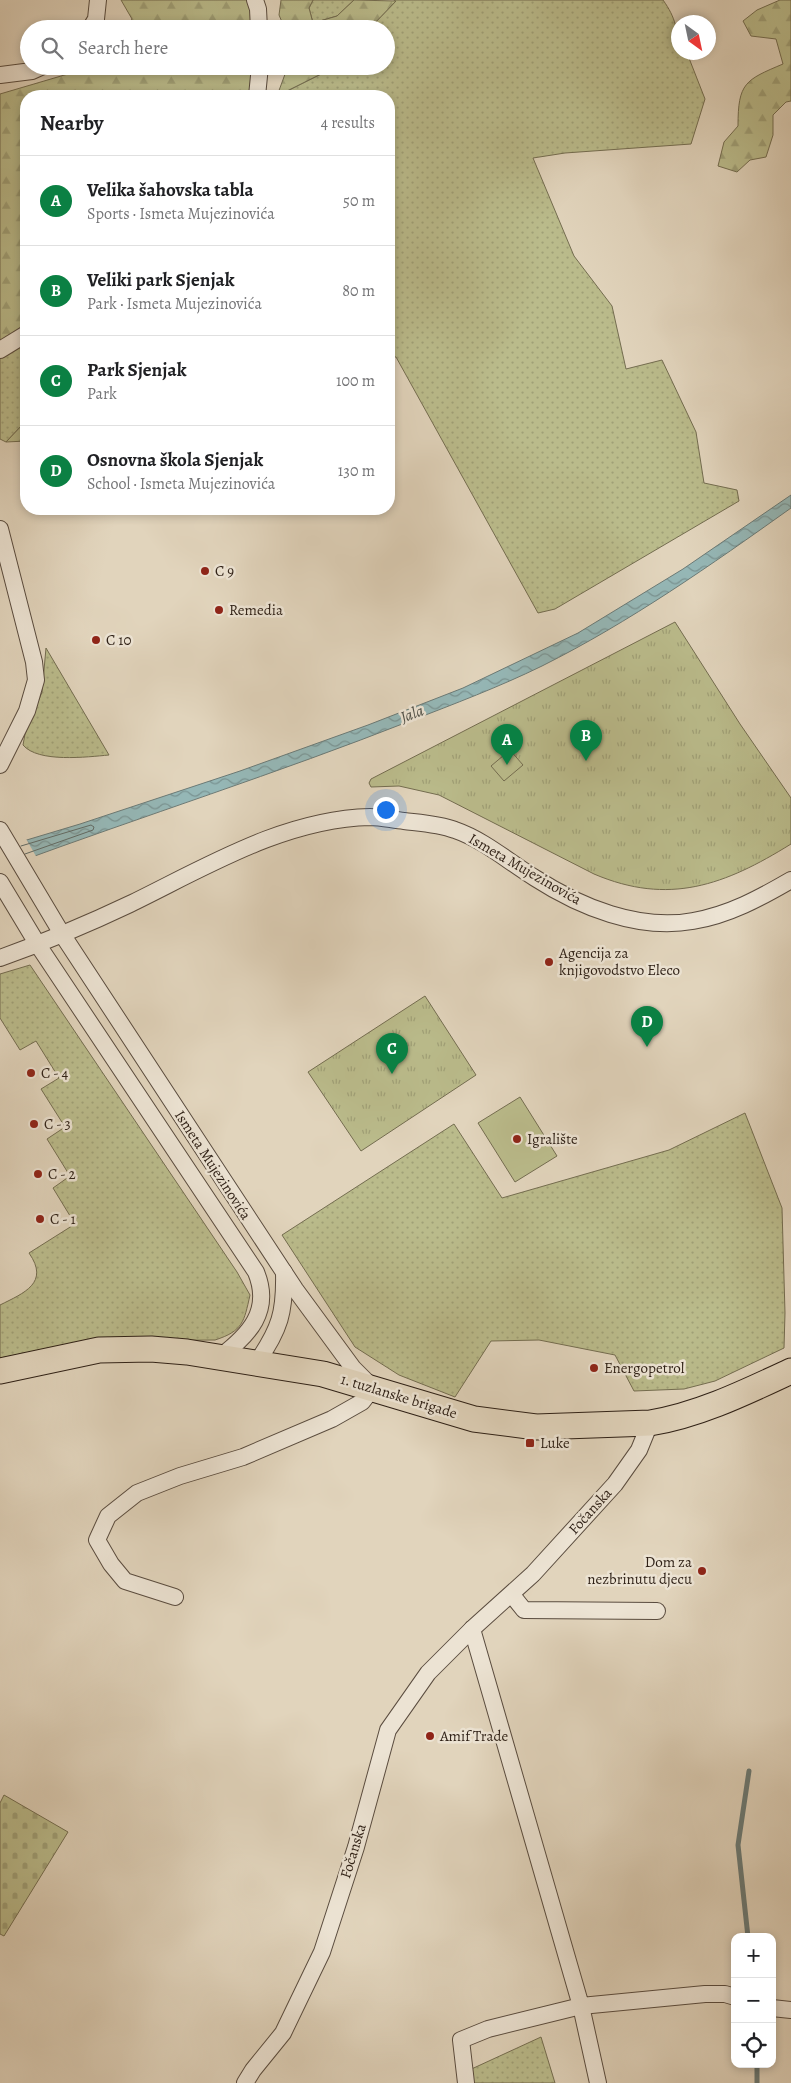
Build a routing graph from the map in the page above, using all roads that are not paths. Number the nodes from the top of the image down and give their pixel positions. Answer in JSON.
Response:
{"nodes":[{"id":1,"x":98,"y":0,"type":"edge"},
{"id":2,"x":255,"y":0,"type":"edge"},
{"id":3,"x":95,"y":20,"type":"edge"},
{"id":4,"x":258,"y":20,"type":"edge"},
{"id":5,"x":20,"y":73,"type":"edge"},
{"id":6,"x":0,"y":75,"type":"edge"},
{"id":7,"x":259,"y":75,"type":"edge"},
{"id":8,"x":258,"y":90,"type":"edge"},
{"id":9,"x":20,"y":338,"type":"edge"},
{"id":10,"x":0,"y":350,"type":"edge"},
{"id":11,"x":0,"y":529,"type":"edge"},
{"id":12,"x":0,"y":765,"type":"edge"},
{"id":13,"x":0,"y":830,"type":"edge"},
{"id":14,"x":791,"y":880,"type":"edge"},
{"id":15,"x":0,"y":882,"type":"edge"},
{"id":16,"x":62,"y":934,"type":"junction"},
{"id":17,"x":38,"y":945,"type":"junction"},
{"id":18,"x":0,"y":958,"type":"edge"},
{"id":19,"x":284,"y":1272,"type":"junction"},
{"id":20,"x":220,"y":1357,"type":"junction"},
{"id":21,"x":258,"y":1362,"type":"junction"},
{"id":22,"x":0,"y":1371,"type":"edge"},
{"id":23,"x":791,"y":1371,"type":"edge"},
{"id":24,"x":373,"y":1388,"type":"junction"},
{"id":25,"x":650,"y":1423,"type":"junction"},
{"id":26,"x":512,"y":1595,"type":"junction"},
{"id":27,"x":175,"y":1597,"type":"dead end"},
{"id":28,"x":657,"y":1611,"type":"dead end"},
{"id":29,"x":472,"y":1629,"type":"junction"},
{"id":30,"x":730,"y":1996,"type":"edge"},
{"id":31,"x":581,"y":2006,"type":"junction"},
{"id":32,"x":776,"y":2008,"type":"edge"},
{"id":33,"x":791,"y":2010,"type":"edge"},
{"id":34,"x":245,"y":2083,"type":"edge"},
{"id":35,"x":466,"y":2083,"type":"edge"},
{"id":36,"x":598,"y":2083,"type":"edge"}],
"edges":[{"from":1,"to":3,"type":"street"},
{"from":2,"to":4,"type":"street"},
{"from":5,"to":6,"type":"street"},
{"from":7,"to":8,"type":"street"},
{"from":9,"to":10,"type":"street"},
{"from":11,"to":12,"type":"street"},
{"from":13,"to":16,"type":"street","name":"Ismeta Mujezinovića"},
{"from":14,"to":16,"type":"street","name":"Ismeta Mujezinovića"},
{"from":15,"to":17,"type":"street","name":"Ismeta Mujezinovića"},
{"from":16,"to":17,"type":"street"},
{"from":16,"to":19,"type":"street","name":"Ismeta Mujezinovića"},
{"from":17,"to":18,"type":"street"},
{"from":17,"to":20,"type":"street","name":"Ismeta Mujezinovića"},
{"from":19,"to":21,"type":"street"},
{"from":19,"to":24,"type":"street","name":"Ismeta Mujezinovića"},
{"from":20,"to":21,"type":"main road","name":"1. tuzlanske brigade"},
{"from":20,"to":22,"type":"main road","name":"1. tuzlanske brigade"},
{"from":21,"to":24,"type":"main road","name":"1. tuzlanske brigade"},
{"from":23,"to":25,"type":"main road","name":"1. tuzlanske brigade"},
{"from":24,"to":25,"type":"main road","name":"1. tuzlanske brigade"},
{"from":24,"to":27,"type":"street"},
{"from":25,"to":26,"type":"street","name":"Fočanska"},
{"from":26,"to":28,"type":"street"},
{"from":26,"to":29,"type":"street","name":"Fočanska"},
{"from":29,"to":31,"type":"street"},
{"from":29,"to":34,"type":"street","name":"Fočanska"},
{"from":30,"to":31,"type":"street"},
{"from":31,"to":35,"type":"street"},
{"from":31,"to":36,"type":"street"},
{"from":32,"to":33,"type":"street"}]}
